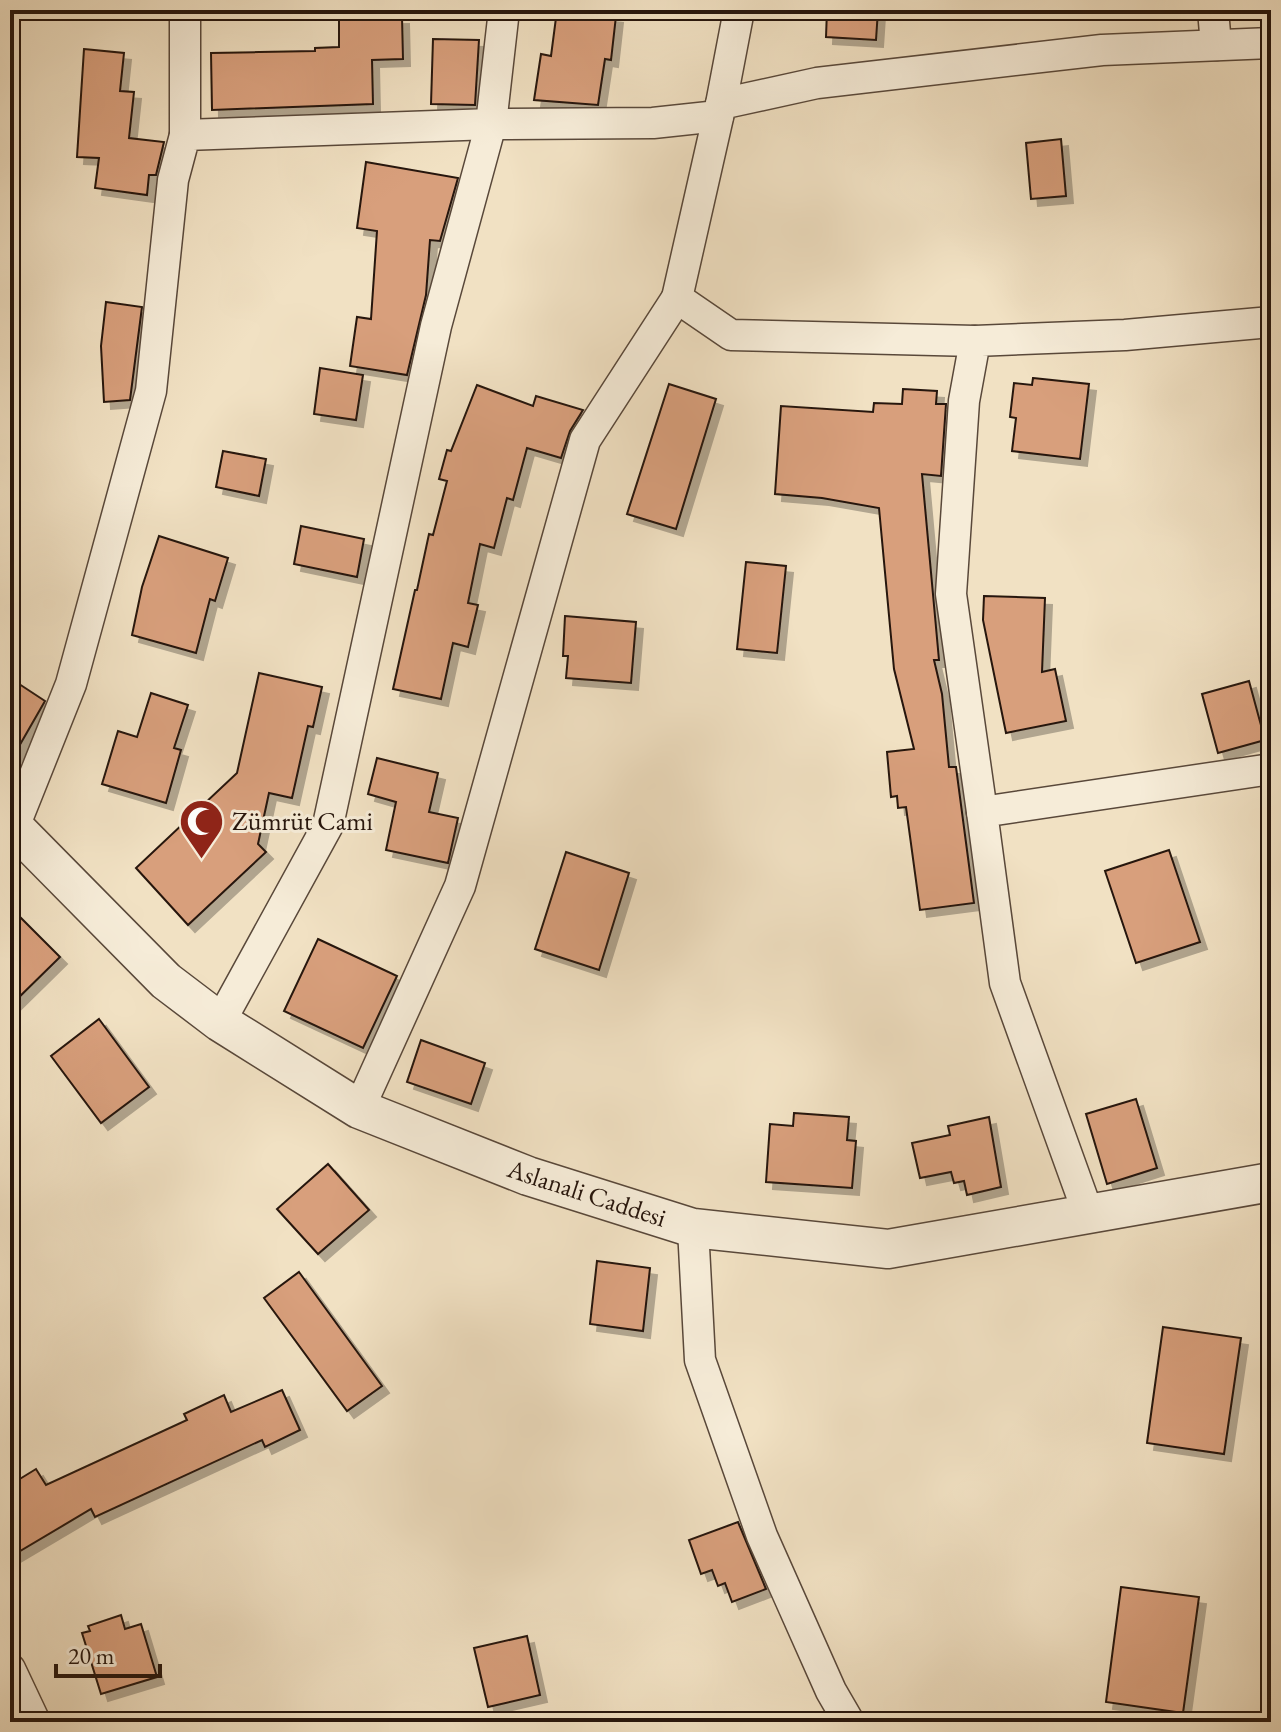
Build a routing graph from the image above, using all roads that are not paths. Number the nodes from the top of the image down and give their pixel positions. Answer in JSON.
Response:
{"nodes":[{"id":1,"x":185,"y":10,"type":"edge"},
{"id":2,"x":504,"y":10,"type":"edge"},
{"id":3,"x":739,"y":10,"type":"edge"},
{"id":4,"x":1213,"y":10,"type":"edge"},
{"id":5,"x":1271,"y":43,"type":"edge"},
{"id":6,"x":1216,"y":45,"type":"junction"},
{"id":7,"x":720,"y":110,"type":"junction"},
{"id":8,"x":491,"y":124,"type":"junction"},
{"id":9,"x":185,"y":135,"type":"junction"},
{"id":10,"x":677,"y":298,"type":"junction"},
{"id":11,"x":1271,"y":322,"type":"edge"},
{"id":12,"x":975,"y":341,"type":"junction"},
{"id":13,"x":1271,"y":769,"type":"edge"},
{"id":14,"x":982,"y":812,"type":"junction"},
{"id":15,"x":12,"y":825,"type":"edge"},
{"id":16,"x":220,"y":1022,"type":"junction"},
{"id":17,"x":359,"y":1109,"type":"junction"},
{"id":18,"x":1271,"y":1182,"type":"edge"},
{"id":19,"x":1088,"y":1213,"type":"junction"},
{"id":20,"x":693,"y":1228,"type":"junction"},
{"id":21,"x":10,"y":1669,"type":"edge"},
{"id":22,"x":35,"y":1722,"type":"edge"},
{"id":23,"x":849,"y":1722,"type":"edge"}],
"edges":[{"from":1,"to":9,"type":"street"},
{"from":2,"to":8,"type":"street"},
{"from":3,"to":7,"type":"street"},
{"from":4,"to":6,"type":"street"},
{"from":5,"to":6,"type":"street"},
{"from":6,"to":7,"type":"street"},
{"from":7,"to":8,"type":"street"},
{"from":7,"to":10,"type":"street"},
{"from":8,"to":9,"type":"street"},
{"from":8,"to":16,"type":"street"},
{"from":9,"to":15,"type":"street"},
{"from":10,"to":12,"type":"street"},
{"from":10,"to":17,"type":"street"},
{"from":11,"to":12,"type":"street"},
{"from":12,"to":14,"type":"street"},
{"from":13,"to":14,"type":"street"},
{"from":14,"to":19,"type":"street"},
{"from":15,"to":16,"type":"street","name":"Aslanali Caddesi"},
{"from":16,"to":17,"type":"street","name":"Aslanali Caddesi"},
{"from":17,"to":20,"type":"street","name":"Aslanali Caddesi"},
{"from":18,"to":19,"type":"street","name":"Aslanali Caddesi"},
{"from":19,"to":20,"type":"street","name":"Aslanali Caddesi"},
{"from":20,"to":23,"type":"street"},
{"from":21,"to":22,"type":"street"}]}
